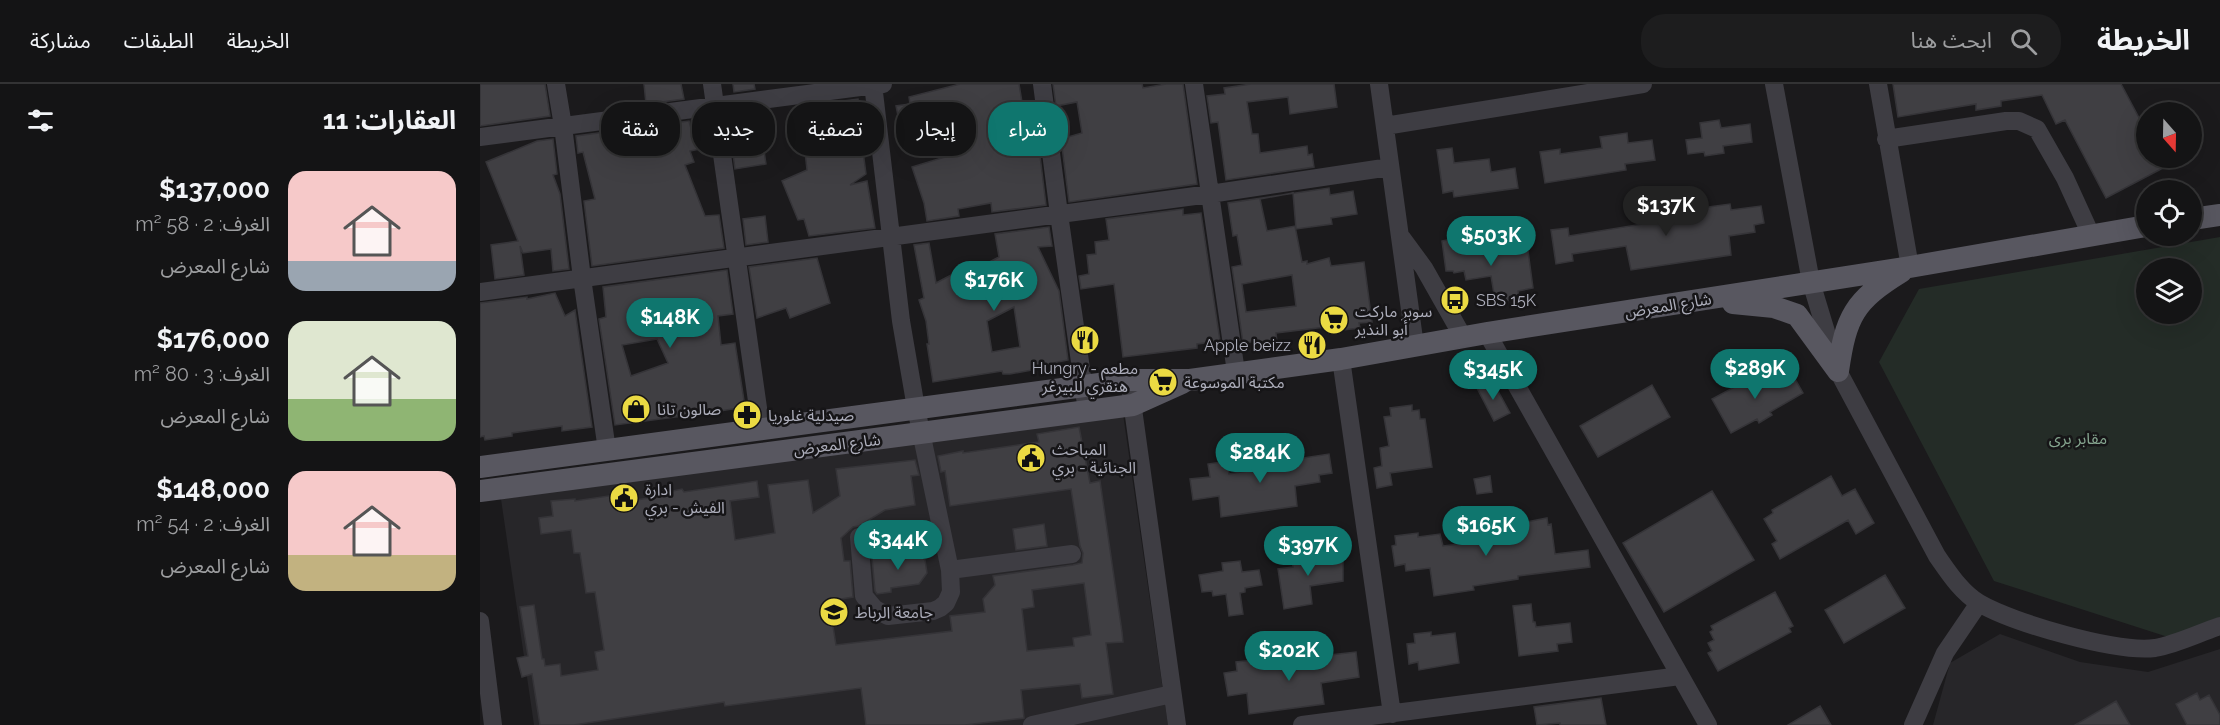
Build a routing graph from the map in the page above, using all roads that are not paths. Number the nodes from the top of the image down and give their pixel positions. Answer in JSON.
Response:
{"nodes":[{"id":1,"x":556,"y":84,"type":"edge"},
{"id":2,"x":712,"y":84,"type":"edge"},
{"id":3,"x":1042,"y":84,"type":"edge"},
{"id":4,"x":1194,"y":84,"type":"edge"},
{"id":5,"x":1379,"y":84,"type":"edge"},
{"id":6,"x":1643,"y":84,"type":"edge"},
{"id":7,"x":1774,"y":84,"type":"edge"},
{"id":8,"x":1878,"y":84,"type":"edge"},
{"id":9,"x":877,"y":85,"type":"edge"},
{"id":10,"x":715,"y":102,"type":"edge"},
{"id":11,"x":753,"y":102,"type":"edge"},
{"id":12,"x":692,"y":110,"type":"edge"},
{"id":13,"x":563,"y":126,"type":"junction"},
{"id":14,"x":1385,"y":126,"type":"junction"},
{"id":15,"x":480,"y":137,"type":"edge"},
{"id":16,"x":1886,"y":139,"type":"junction"},
{"id":17,"x":723,"y":156,"type":"edge"},
{"id":18,"x":1390,"y":167,"type":"junction"},
{"id":19,"x":1210,"y":195,"type":"junction"},
{"id":20,"x":1059,"y":214,"type":"junction"},
{"id":21,"x":2220,"y":215,"type":"edge"},
{"id":22,"x":2202,"y":218,"type":"edge"},
{"id":23,"x":2136,"y":228,"type":"edge"},
{"id":24,"x":1400,"y":234,"type":"junction"},
{"id":25,"x":2091,"y":235,"type":"junction"},
{"id":26,"x":890,"y":236,"type":"junction"},
{"id":27,"x":737,"y":257,"type":"junction"},
{"id":28,"x":1910,"y":267,"type":"junction"},
{"id":29,"x":582,"y":278,"type":"junction"},
{"id":30,"x":1811,"y":282,"type":"junction"},
{"id":31,"x":480,"y":292,"type":"edge"},
{"id":32,"x":1698,"y":301,"type":"junction"},
{"id":33,"x":1487,"y":333,"type":"junction"},
{"id":34,"x":1463,"y":337,"type":"junction"},
{"id":35,"x":1415,"y":346,"type":"junction"},
{"id":36,"x":1341,"y":359,"type":"junction"},
{"id":37,"x":1838,"y":371,"type":"junction"},
{"id":38,"x":1236,"y":372,"type":"junction"},
{"id":39,"x":1128,"y":380,"type":"junction"},
{"id":40,"x":1190,"y":380,"type":"junction"},
{"id":41,"x":1084,"y":386,"type":"junction"},
{"id":42,"x":1132,"y":405,"type":"junction"},
{"id":43,"x":916,"y":408,"type":"junction"},
{"id":44,"x":1087,"y":411,"type":"junction"},
{"id":45,"x":760,"y":429,"type":"junction"},
{"id":46,"x":921,"y":433,"type":"junction"},
{"id":47,"x":607,"y":450,"type":"junction"},
{"id":48,"x":480,"y":467,"type":"edge"},
{"id":49,"x":480,"y":491,"type":"edge"},
{"id":50,"x":859,"y":537,"type":"dead end"},
{"id":51,"x":1072,"y":554,"type":"dead end"},
{"id":52,"x":950,"y":570,"type":"junction"},
{"id":53,"x":1979,"y":603,"type":"junction"},
{"id":54,"x":480,"y":621,"type":"edge"},
{"id":55,"x":2220,"y":626,"type":"edge"},
{"id":56,"x":1680,"y":676,"type":"junction"},
{"id":57,"x":1172,"y":694,"type":"junction"},
{"id":58,"x":488,"y":714,"type":"edge"},
{"id":59,"x":1392,"y":714,"type":"junction"},
{"id":60,"x":1032,"y":725,"type":"edge"},
{"id":61,"x":1177,"y":725,"type":"edge"},
{"id":62,"x":1302,"y":725,"type":"edge"},
{"id":63,"x":1708,"y":725,"type":"edge"},
{"id":64,"x":1913,"y":725,"type":"edge"}],
"edges":[{"from":1,"to":13,"type":"street"},
{"from":2,"to":10,"type":"street"},
{"from":3,"to":20,"type":"street"},
{"from":4,"to":19,"type":"street"},
{"from":5,"to":14,"type":"street"},
{"from":6,"to":14,"type":"street"},
{"from":7,"to":30,"type":"street"},
{"from":8,"to":16,"type":"street"},
{"from":9,"to":11,"type":"street"},
{"from":9,"to":26,"type":"street"},
{"from":12,"to":13,"type":"street"},
{"from":13,"to":15,"type":"street"},
{"from":13,"to":29,"type":"street"},
{"from":14,"to":18,"type":"street"},
{"from":16,"to":25,"type":"street"},
{"from":16,"to":28,"type":"street"},
{"from":17,"to":27,"type":"street"},
{"from":18,"to":19,"type":"street"},
{"from":18,"to":24,"type":"street"},
{"from":19,"to":20,"type":"street"},
{"from":19,"to":38,"type":"street"},
{"from":20,"to":26,"type":"street"},
{"from":20,"to":41,"type":"street"},
{"from":21,"to":22,"type":"main road"},
{"from":23,"to":25,"type":"main road","name":"شارع المعرض"},
{"from":24,"to":34,"type":"street"},
{"from":24,"to":35,"type":"street"},
{"from":25,"to":28,"type":"main road","name":"شارع المعرض"},
{"from":26,"to":27,"type":"street"},
{"from":26,"to":43,"type":"street"},
{"from":27,"to":29,"type":"street"},
{"from":27,"to":45,"type":"street"},
{"from":28,"to":30,"type":"main road","name":"شارع المعرض"},
{"from":28,"to":37,"type":"main road"},
{"from":29,"to":31,"type":"street"},
{"from":29,"to":47,"type":"street"},
{"from":30,"to":32,"type":"main road","name":"شارع المعرض"},
{"from":30,"to":37,"type":"street"},
{"from":32,"to":33,"type":"main road","name":"شارع المعرض"},
{"from":32,"to":37,"type":"main road"},
{"from":33,"to":34,"type":"main road","name":"شارع المعرض"},
{"from":33,"to":56,"type":"street"},
{"from":34,"to":35,"type":"main road","name":"شارع المعرض"},
{"from":35,"to":36,"type":"main road","name":"شارع المعرض"},
{"from":36,"to":38,"type":"main road","name":"شارع المعرض"},
{"from":36,"to":59,"type":"street"},
{"from":37,"to":53,"type":"street"},
{"from":38,"to":40,"type":"main road","name":"شارع المعرض"},
{"from":39,"to":40,"type":"main road","name":"شارع المعرض"},
{"from":39,"to":41,"type":"main road","name":"شارع المعرض"},
{"from":39,"to":42,"type":"street"},
{"from":40,"to":42,"type":"main road","name":"شارع المعرض"},
{"from":41,"to":43,"type":"main road","name":"شارع المعرض"},
{"from":41,"to":44,"type":"street"},
{"from":42,"to":44,"type":"main road","name":"شارع المعرض"},
{"from":42,"to":57,"type":"street"},
{"from":43,"to":45,"type":"main road","name":"شارع المعرض"},
{"from":43,"to":46,"type":"street"},
{"from":44,"to":46,"type":"main road","name":"شارع المعرض"},
{"from":45,"to":47,"type":"main road","name":"شارع المعرض"},
{"from":46,"to":49,"type":"main road","name":"شارع المعرض"},
{"from":46,"to":52,"type":"street"},
{"from":47,"to":48,"type":"main road","name":"شارع المعرض"},
{"from":50,"to":52,"type":"street"},
{"from":51,"to":52,"type":"street"},
{"from":53,"to":55,"type":"street"},
{"from":53,"to":64,"type":"street"},
{"from":54,"to":58,"type":"street"},
{"from":56,"to":59,"type":"street"},
{"from":56,"to":63,"type":"street"},
{"from":57,"to":60,"type":"street"},
{"from":57,"to":61,"type":"street"},
{"from":59,"to":62,"type":"street"}]}
